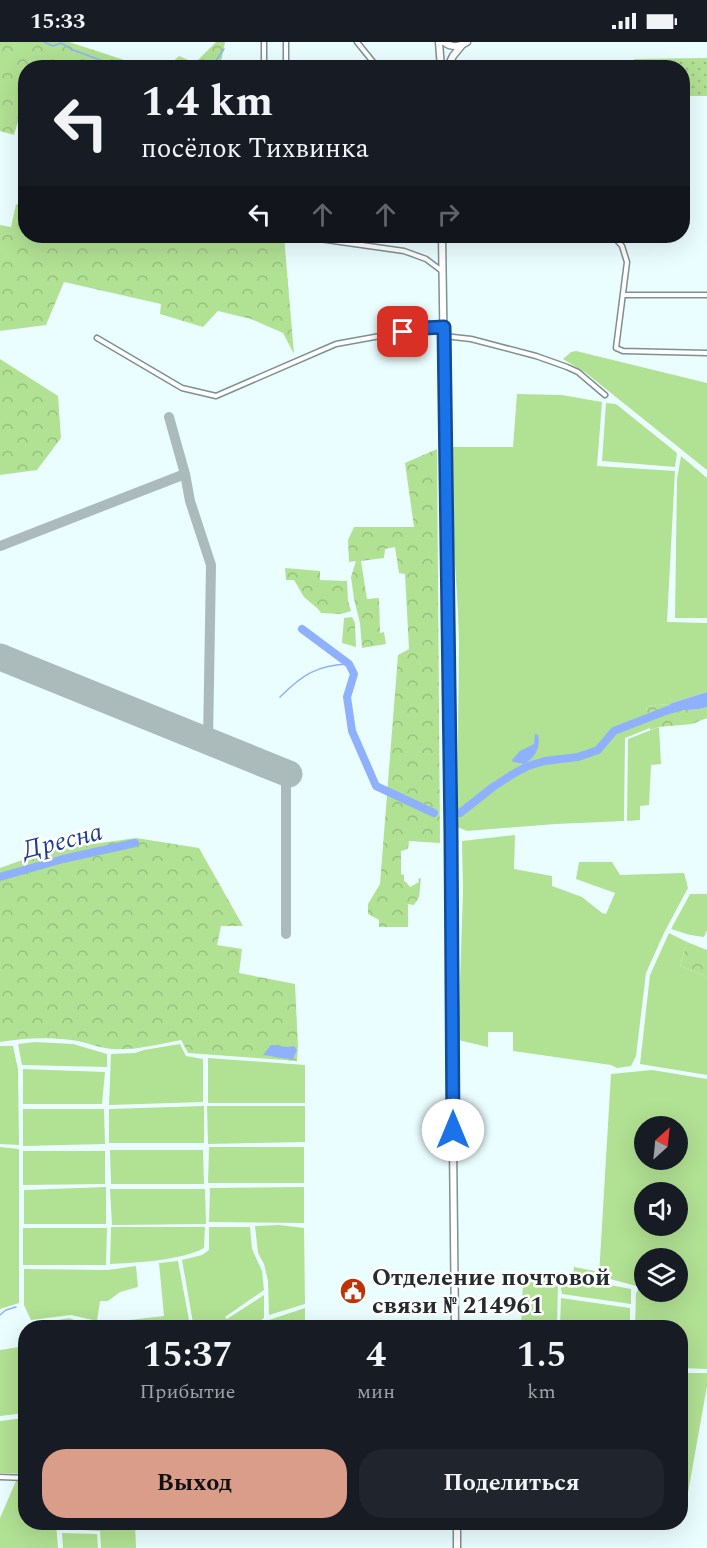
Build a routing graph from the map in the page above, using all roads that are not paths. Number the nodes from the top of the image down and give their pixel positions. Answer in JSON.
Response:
{"nodes":[{"id":1,"x":264,"y":42,"type":"edge"},
{"id":2,"x":286,"y":42,"type":"edge"},
{"id":3,"x":357,"y":42,"type":"edge"},
{"id":4,"x":439,"y":42,"type":"edge"},
{"id":5,"x":444,"y":42,"type":"edge"},
{"id":6,"x":465,"y":44,"type":"edge"},
{"id":7,"x":264,"y":60,"type":"edge"},
{"id":8,"x":286,"y":60,"type":"edge"},
{"id":9,"x":372,"y":60,"type":"edge"},
{"id":10,"x":440,"y":60,"type":"edge"},
{"id":11,"x":451,"y":60,"type":"edge"},
{"id":12,"x":353,"y":243,"type":"edge"},
{"id":13,"x":442,"y":243,"type":"edge"},
{"id":14,"x":619,"y":243,"type":"edge"},
{"id":15,"x":442,"y":272,"type":"junction"},
{"id":16,"x":623,"y":295,"type":"junction"},
{"id":17,"x":707,"y":296,"type":"edge"},
{"id":18,"x":444,"y":327,"type":"junction"},
{"id":19,"x":444,"y":336,"type":"junction"},
{"id":20,"x":97,"y":338,"type":"dead end"},
{"id":21,"x":707,"y":353,"type":"edge"},
{"id":22,"x":605,"y":394,"type":"dead end"},
{"id":23,"x":455,"y":1320,"type":"edge"},
{"id":24,"x":0,"y":1477,"type":"edge"},
{"id":25,"x":18,"y":1478,"type":"edge"},
{"id":26,"x":457,"y":1530,"type":"edge"},
{"id":27,"x":457,"y":1548,"type":"edge"}],
"edges":[{"from":1,"to":7,"type":"street"},
{"from":2,"to":8,"type":"street"},
{"from":3,"to":9,"type":"street"},
{"from":4,"to":10,"type":"main road"},
{"from":5,"to":6,"type":"main road"},
{"from":6,"to":11,"type":"main road"},
{"from":12,"to":15,"type":"street"},
{"from":13,"to":15,"type":"main road"},
{"from":14,"to":16,"type":"street"},
{"from":15,"to":18,"type":"main road"},
{"from":16,"to":17,"type":"street"},
{"from":16,"to":21,"type":"street"},
{"from":18,"to":19,"type":"main road"},
{"from":18,"to":20,"type":"street"},
{"from":19,"to":22,"type":"street"},
{"from":19,"to":23,"type":"main road"},
{"from":24,"to":25,"type":"street"},
{"from":26,"to":27,"type":"main road"}]}
